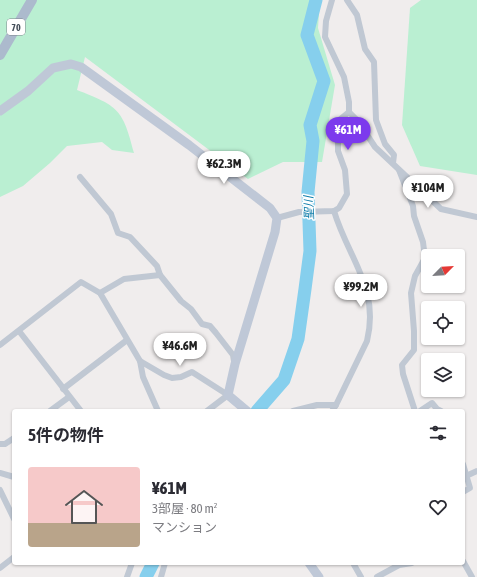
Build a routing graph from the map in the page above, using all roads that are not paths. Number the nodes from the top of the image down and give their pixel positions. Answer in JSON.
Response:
{"nodes":[{"id":1,"x":32,"y":0,"type":"edge"},
{"id":2,"x":332,"y":0,"type":"edge"},
{"id":3,"x":347,"y":0,"type":"edge"},
{"id":4,"x":0,"y":54,"type":"edge"},
{"id":5,"x":0,"y":111,"type":"edge"},
{"id":6,"x":349,"y":112,"type":"junction"},
{"id":7,"x":395,"y":165,"type":"junction"},
{"id":8,"x":80,"y":177,"type":"dead end"},
{"id":9,"x":334,"y":211,"type":"junction"},
{"id":10,"x":477,"y":217,"type":"edge"},
{"id":11,"x":277,"y":218,"type":"junction"},
{"id":12,"x":160,"y":275,"type":"junction"},
{"id":13,"x":100,"y":293,"type":"junction"},
{"id":14,"x":19,"y":331,"type":"junction"},
{"id":15,"x":127,"y":340,"type":"junction"},
{"id":16,"x":0,"y":345,"type":"edge"},
{"id":17,"x":140,"y":360,"type":"junction"},
{"id":18,"x":235,"y":364,"type":"junction"},
{"id":19,"x":63,"y":389,"type":"junction"},
{"id":20,"x":228,"y":395,"type":"junction"},
{"id":21,"x":69,"y":396,"type":"junction"},
{"id":22,"x":336,"y":405,"type":"junction"},
{"id":23,"x":53,"y":409,"type":"edge"},
{"id":24,"x":79,"y":409,"type":"edge"},
{"id":25,"x":157,"y":409,"type":"edge"},
{"id":26,"x":210,"y":409,"type":"edge"},
{"id":27,"x":245,"y":409,"type":"edge"},
{"id":28,"x":301,"y":409,"type":"edge"},
{"id":29,"x":333,"y":409,"type":"edge"},
{"id":30,"x":414,"y":409,"type":"edge"},
{"id":31,"x":423,"y":409,"type":"edge"},
{"id":32,"x":436,"y":409,"type":"edge"},
{"id":33,"x":12,"y":439,"type":"edge"},
{"id":34,"x":0,"y":444,"type":"edge"},
{"id":35,"x":477,"y":471,"type":"edge"},
{"id":36,"x":0,"y":472,"type":"edge"},
{"id":37,"x":465,"y":472,"type":"edge"},
{"id":38,"x":12,"y":476,"type":"edge"},
{"id":39,"x":466,"y":476,"type":"junction"},
{"id":40,"x":0,"y":490,"type":"edge"},
{"id":41,"x":465,"y":491,"type":"edge"},
{"id":42,"x":12,"y":514,"type":"edge"},
{"id":43,"x":12,"y":559,"type":"edge"},
{"id":44,"x":131,"y":565,"type":"edge"},
{"id":45,"x":164,"y":565,"type":"edge"},
{"id":46,"x":310,"y":565,"type":"edge"},
{"id":47,"x":355,"y":565,"type":"edge"},
{"id":48,"x":399,"y":565,"type":"edge"},
{"id":49,"x":465,"y":565,"type":"edge"},
{"id":50,"x":0,"y":568,"type":"edge"},
{"id":51,"x":127,"y":577,"type":"edge"},
{"id":52,"x":161,"y":577,"type":"edge"},
{"id":53,"x":319,"y":577,"type":"edge"},
{"id":54,"x":361,"y":577,"type":"edge"},
{"id":55,"x":377,"y":577,"type":"edge"},
{"id":56,"x":472,"y":577,"type":"edge"}],
"edges":[{"from":1,"to":4,"type":"main road","number":"70"},
{"from":2,"to":6,"type":"street"},
{"from":3,"to":7,"type":"street"},
{"from":5,"to":11,"type":"street"},
{"from":6,"to":7,"type":"street"},
{"from":6,"to":9,"type":"street"},
{"from":7,"to":10,"type":"street"},
{"from":7,"to":30,"type":"street"},
{"from":8,"to":12,"type":"street"},
{"from":9,"to":11,"type":"street"},
{"from":9,"to":22,"type":"street"},
{"from":11,"to":18,"type":"street"},
{"from":12,"to":13,"type":"street"},
{"from":12,"to":18,"type":"street"},
{"from":13,"to":14,"type":"street"},
{"from":13,"to":15,"type":"street"},
{"from":14,"to":16,"type":"street"},
{"from":14,"to":19,"type":"street"},
{"from":15,"to":17,"type":"street"},
{"from":15,"to":19,"type":"street"},
{"from":17,"to":20,"type":"street"},
{"from":17,"to":25,"type":"street"},
{"from":18,"to":20,"type":"street"},
{"from":19,"to":21,"type":"street"},
{"from":20,"to":26,"type":"street"},
{"from":20,"to":27,"type":"street"},
{"from":21,"to":23,"type":"street"},
{"from":21,"to":24,"type":"street"},
{"from":22,"to":28,"type":"street"},
{"from":22,"to":29,"type":"street"},
{"from":31,"to":32,"type":"street"},
{"from":33,"to":34,"type":"street"},
{"from":35,"to":39,"type":"street"},
{"from":36,"to":38,"type":"street"},
{"from":37,"to":39,"type":"street"},
{"from":39,"to":41,"type":"street"},
{"from":40,"to":42,"type":"street"},
{"from":43,"to":50,"type":"street"},
{"from":44,"to":51,"type":"street"},
{"from":45,"to":52,"type":"street"},
{"from":46,"to":53,"type":"street"},
{"from":47,"to":54,"type":"street"},
{"from":48,"to":55,"type":"street"},
{"from":49,"to":56,"type":"street"}]}
